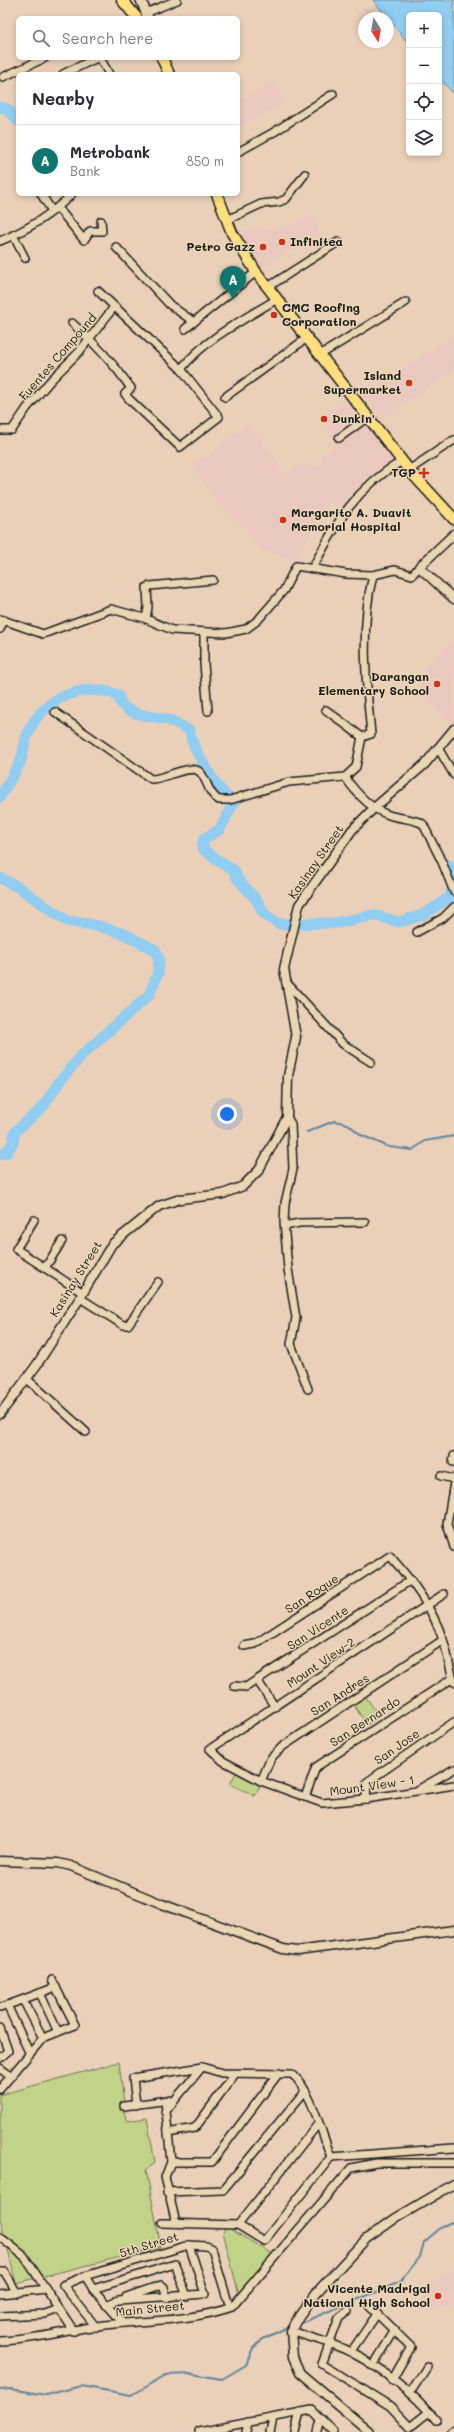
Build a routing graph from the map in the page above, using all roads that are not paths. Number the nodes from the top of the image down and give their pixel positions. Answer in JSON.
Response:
{"nodes":[{"id":1,"x":122,"y":0,"type":"edge"},
{"id":2,"x":141,"y":0,"type":"edge"},
{"id":3,"x":177,"y":0,"type":"edge"},
{"id":4,"x":143,"y":16,"type":"edge"},
{"id":5,"x":41,"y":60,"type":"edge"},
{"id":6,"x":92,"y":60,"type":"edge"},
{"id":7,"x":101,"y":60,"type":"edge"},
{"id":8,"x":163,"y":60,"type":"edge"},
{"id":9,"x":67,"y":72,"type":"edge"},
{"id":10,"x":107,"y":72,"type":"edge"},
{"id":11,"x":168,"y":72,"type":"edge"},
{"id":12,"x":3,"y":77,"type":"dead end"},
{"id":13,"x":333,"y":94,"type":"dead end"},
{"id":14,"x":240,"y":151,"type":"edge"},
{"id":15,"x":305,"y":174,"type":"dead end"},
{"id":16,"x":43,"y":196,"type":"edge"},
{"id":17,"x":70,"y":196,"type":"edge"},
{"id":18,"x":217,"y":196,"type":"edge"},
{"id":19,"x":55,"y":210,"type":"junction"},
{"id":20,"x":101,"y":220,"type":"dead end"},
{"id":21,"x":227,"y":221,"type":"junction"},
{"id":22,"x":13,"y":235,"type":"junction"},
{"id":23,"x":0,"y":239,"type":"edge"},
{"id":24,"x":338,"y":242,"type":"dead end"},
{"id":25,"x":116,"y":247,"type":"dead end"},
{"id":26,"x":25,"y":258,"type":"dead end"},
{"id":27,"x":256,"y":272,"type":"junction"},
{"id":28,"x":268,"y":287,"type":"junction"},
{"id":29,"x":98,"y":291,"type":"dead end"},
{"id":30,"x":277,"y":299,"type":"junction"},
{"id":31,"x":406,"y":302,"type":"dead end"},
{"id":32,"x":114,"y":307,"type":"junction"},
{"id":33,"x":194,"y":322,"type":"junction"},
{"id":34,"x":72,"y":323,"type":"dead end"},
{"id":35,"x":185,"y":329,"type":"dead end"},
{"id":36,"x":307,"y":338,"type":"junction"},
{"id":37,"x":90,"y":339,"type":"junction"},
{"id":38,"x":320,"y":355,"type":"junction"},
{"id":39,"x":180,"y":369,"type":"junction"},
{"id":40,"x":225,"y":397,"type":"dead end"},
{"id":41,"x":368,"y":417,"type":"junction"},
{"id":42,"x":0,"y":430,"type":"edge"},
{"id":43,"x":339,"y":438,"type":"dead end"},
{"id":44,"x":454,"y":440,"type":"edge"},
{"id":45,"x":402,"y":461,"type":"junction"},
{"id":46,"x":409,"y":470,"type":"junction"},
{"id":47,"x":454,"y":519,"type":"edge"},
{"id":48,"x":454,"y":534,"type":"edge"},
{"id":49,"x":420,"y":567,"type":"junction"},
{"id":50,"x":312,"y":569,"type":"junction"},
{"id":51,"x":373,"y":575,"type":"junction"},
{"id":52,"x":213,"y":580,"type":"dead end"},
{"id":53,"x":454,"y":599,"type":"edge"},
{"id":54,"x":146,"y":618,"type":"junction"},
{"id":55,"x":2,"y":619,"type":"edge"},
{"id":56,"x":0,"y":629,"type":"edge"},
{"id":57,"x":204,"y":632,"type":"junction"},
{"id":58,"x":326,"y":710,"type":"dead end"},
{"id":59,"x":208,"y":711,"type":"dead end"},
{"id":60,"x":55,"y":712,"type":"dead end"},
{"id":61,"x":454,"y":729,"type":"edge"},
{"id":62,"x":362,"y":738,"type":"junction"},
{"id":63,"x":438,"y":748,"type":"junction"},
{"id":64,"x":454,"y":775,"type":"edge"},
{"id":65,"x":345,"y":777,"type":"junction"},
{"id":66,"x":374,"y":808,"type":"junction"},
{"id":67,"x":453,"y":889,"type":"edge"},
{"id":68,"x":454,"y":907,"type":"edge"},
{"id":69,"x":417,"y":932,"type":"dead end"},
{"id":70,"x":285,"y":981,"type":"junction"},
{"id":71,"x":371,"y":1062,"type":"dead end"},
{"id":72,"x":287,"y":1117,"type":"junction"},
{"id":73,"x":34,"y":1220,"type":"dead end"},
{"id":74,"x":365,"y":1222,"type":"dead end"},
{"id":75,"x":285,"y":1226,"type":"junction"},
{"id":76,"x":62,"y":1241,"type":"dead end"},
{"id":77,"x":45,"y":1268,"type":"junction"},
{"id":78,"x":158,"y":1282,"type":"dead end"},
{"id":79,"x":82,"y":1295,"type":"junction"},
{"id":80,"x":26,"y":1378,"type":"junction"},
{"id":81,"x":308,"y":1389,"type":"dead end"},
{"id":82,"x":0,"y":1414,"type":"edge"},
{"id":83,"x":86,"y":1432,"type":"dead end"},
{"id":84,"x":441,"y":1476,"type":"dead end"},
{"id":85,"x":454,"y":1481,"type":"edge"},
{"id":86,"x":454,"y":1547,"type":"edge"},
{"id":87,"x":411,"y":1580,"type":"junction"},
{"id":88,"x":444,"y":1594,"type":"dead end"},
{"id":89,"x":428,"y":1605,"type":"junction"},
{"id":90,"x":443,"y":1640,"type":"junction"},
{"id":91,"x":244,"y":1646,"type":"dead end"},
{"id":92,"x":257,"y":1680,"type":"junction"},
{"id":93,"x":453,"y":1680,"type":"edge"},
{"id":94,"x":234,"y":1686,"type":"dead end"},
{"id":95,"x":274,"y":1707,"type":"junction"},
{"id":96,"x":454,"y":1722,"type":"edge"},
{"id":97,"x":210,"y":1749,"type":"joint"},
{"id":98,"x":454,"y":1769,"type":"edge"},
{"id":99,"x":262,"y":1781,"type":"junction"},
{"id":100,"x":454,"y":1785,"type":"edge"},
{"id":101,"x":418,"y":1791,"type":"junction"},
{"id":102,"x":305,"y":1797,"type":"junction"},
{"id":103,"x":366,"y":1799,"type":"junction"},
{"id":104,"x":0,"y":1862,"type":"edge"},
{"id":105,"x":454,"y":1930,"type":"edge"},
{"id":106,"x":52,"y":1980,"type":"dead end"},
{"id":107,"x":56,"y":1987,"type":"junction"},
{"id":108,"x":40,"y":1993,"type":"junction"},
{"id":109,"x":23,"y":2000,"type":"junction"},
{"id":110,"x":7,"y":2005,"type":"junction"},
{"id":111,"x":0,"y":2008,"type":"edge"},
{"id":112,"x":0,"y":2028,"type":"edge"},
{"id":113,"x":58,"y":2032,"type":"junction"},
{"id":114,"x":43,"y":2038,"type":"junction"},
{"id":115,"x":29,"y":2052,"type":"junction"},
{"id":116,"x":0,"y":2058,"type":"edge"},
{"id":117,"x":202,"y":2067,"type":"junction"},
{"id":118,"x":0,"y":2068,"type":"edge"},
{"id":119,"x":279,"y":2073,"type":"junction"},
{"id":120,"x":235,"y":2074,"type":"junction"},
{"id":121,"x":11,"y":2076,"type":"junction"},
{"id":122,"x":0,"y":2089,"type":"edge"},
{"id":123,"x":305,"y":2091,"type":"junction"},
{"id":124,"x":177,"y":2098,"type":"junction"},
{"id":125,"x":165,"y":2101,"type":"junction"},
{"id":126,"x":136,"y":2105,"type":"junction"},
{"id":127,"x":124,"y":2106,"type":"dead end"},
{"id":128,"x":165,"y":2112,"type":"junction"},
{"id":129,"x":318,"y":2124,"type":"junction"},
{"id":130,"x":168,"y":2133,"type":"junction"},
{"id":131,"x":454,"y":2148,"type":"edge"},
{"id":132,"x":331,"y":2157,"type":"junction"},
{"id":133,"x":170,"y":2162,"type":"junction"},
{"id":134,"x":454,"y":2163,"type":"edge"},
{"id":135,"x":454,"y":2184,"type":"edge"},
{"id":136,"x":167,"y":2192,"type":"junction"},
{"id":137,"x":176,"y":2223,"type":"junction"},
{"id":138,"x":162,"y":2224,"type":"dead end"},
{"id":139,"x":238,"y":2224,"type":"junction"},
{"id":140,"x":0,"y":2237,"type":"edge"},
{"id":141,"x":189,"y":2245,"type":"junction"},
{"id":142,"x":0,"y":2272,"type":"edge"},
{"id":143,"x":86,"y":2276,"type":"junction"},
{"id":144,"x":46,"y":2289,"type":"junction"},
{"id":145,"x":93,"y":2289,"type":"junction"},
{"id":146,"x":17,"y":2293,"type":"junction"},
{"id":147,"x":0,"y":2294,"type":"edge"},
{"id":148,"x":187,"y":2296,"type":"junction"},
{"id":149,"x":167,"y":2298,"type":"junction"},
{"id":150,"x":118,"y":2300,"type":"junction"},
{"id":151,"x":106,"y":2305,"type":"junction"},
{"id":152,"x":228,"y":2305,"type":"junction"},
{"id":153,"x":369,"y":2306,"type":"dead end"},
{"id":154,"x":59,"y":2309,"type":"junction"},
{"id":155,"x":348,"y":2311,"type":"dead end"},
{"id":156,"x":377,"y":2314,"type":"junction"},
{"id":157,"x":0,"y":2316,"type":"edge"},
{"id":158,"x":123,"y":2323,"type":"junction"},
{"id":159,"x":96,"y":2326,"type":"junction"},
{"id":160,"x":292,"y":2329,"type":"junction"},
{"id":161,"x":395,"y":2330,"type":"junction"},
{"id":162,"x":74,"y":2331,"type":"junction"},
{"id":163,"x":0,"y":2341,"type":"edge"},
{"id":164,"x":330,"y":2344,"type":"junction"},
{"id":165,"x":351,"y":2352,"type":"junction"},
{"id":166,"x":373,"y":2366,"type":"junction"},
{"id":167,"x":428,"y":2367,"type":"dead end"},
{"id":168,"x":392,"y":2380,"type":"junction"},
{"id":169,"x":410,"y":2393,"type":"junction"},
{"id":170,"x":300,"y":2412,"type":"junction"},
{"id":171,"x":429,"y":2412,"type":"junction"},
{"id":172,"x":273,"y":2418,"type":"junction"},
{"id":173,"x":321,"y":2419,"type":"junction"},
{"id":174,"x":436,"y":2420,"type":"dead end"},
{"id":175,"x":248,"y":2422,"type":"junction"},
{"id":176,"x":223,"y":2429,"type":"edge"},
{"id":177,"x":454,"y":2430,"type":"edge"},
{"id":178,"x":199,"y":2432,"type":"edge"},
{"id":179,"x":246,"y":2432,"type":"edge"},
{"id":180,"x":270,"y":2432,"type":"edge"},
{"id":181,"x":295,"y":2432,"type":"edge"},
{"id":182,"x":318,"y":2432,"type":"edge"},
{"id":183,"x":334,"y":2432,"type":"edge"},
{"id":184,"x":370,"y":2432,"type":"edge"},
{"id":185,"x":451,"y":2432,"type":"edge"}],
"edges":[{"from":1,"to":4,"type":"main road"},
{"from":2,"to":4,"type":"main road"},
{"from":3,"to":4,"type":"street"},
{"from":5,"to":12,"type":"street"},
{"from":6,"to":9,"type":"street"},
{"from":7,"to":10,"type":"street"},
{"from":8,"to":11,"type":"main road"},
{"from":13,"to":14,"type":"street"},
{"from":15,"to":21,"type":"street"},
{"from":16,"to":19,"type":"street"},
{"from":17,"to":19,"type":"street"},
{"from":18,"to":21,"type":"main road"},
{"from":19,"to":20,"type":"street"},
{"from":19,"to":22,"type":"street"},
{"from":21,"to":27,"type":"main road"},
{"from":22,"to":23,"type":"street"},
{"from":22,"to":26,"type":"street"},
{"from":24,"to":28,"type":"street"},
{"from":25,"to":33,"type":"street"},
{"from":27,"to":28,"type":"main road"},
{"from":27,"to":33,"type":"street"},
{"from":28,"to":30,"type":"main road"},
{"from":29,"to":32,"type":"street"},
{"from":30,"to":36,"type":"main road"},
{"from":30,"to":39,"type":"street"},
{"from":31,"to":38,"type":"street"},
{"from":32,"to":37,"type":"street","name":"Fuentes Compound"},
{"from":32,"to":39,"type":"street"},
{"from":33,"to":35,"type":"street"},
{"from":34,"to":37,"type":"street"},
{"from":36,"to":38,"type":"main road"},
{"from":36,"to":40,"type":"street"},
{"from":37,"to":39,"type":"street"},
{"from":37,"to":42,"type":"street","name":"Fuentes Compound"},
{"from":38,"to":41,"type":"main road"},
{"from":41,"to":43,"type":"street"},
{"from":41,"to":45,"type":"main road"},
{"from":44,"to":46,"type":"street"},
{"from":45,"to":46,"type":"main road"},
{"from":45,"to":50,"type":"street"},
{"from":46,"to":47,"type":"main road"},
{"from":48,"to":49,"type":"street"},
{"from":49,"to":51,"type":"street"},
{"from":49,"to":53,"type":"street"},
{"from":50,"to":51,"type":"street"},
{"from":50,"to":57,"type":"street"},
{"from":51,"to":62,"type":"street"},
{"from":52,"to":54,"type":"street"},
{"from":54,"to":55,"type":"street"},
{"from":54,"to":57,"type":"street"},
{"from":55,"to":56,"type":"street"},
{"from":57,"to":59,"type":"street"},
{"from":58,"to":62,"type":"street"},
{"from":60,"to":65,"type":"street"},
{"from":61,"to":63,"type":"street","name":"Kasinay Street"},
{"from":62,"to":65,"type":"street"},
{"from":63,"to":64,"type":"street"},
{"from":63,"to":66,"type":"street","name":"Kasinay Street"},
{"from":65,"to":66,"type":"street"},
{"from":66,"to":67,"type":"street"},
{"from":66,"to":70,"type":"street","name":"Kasinay Street"},
{"from":68,"to":69,"type":"street"},
{"from":70,"to":71,"type":"street"},
{"from":70,"to":72,"type":"street","name":"Kasinay Street"},
{"from":72,"to":75,"type":"street"},
{"from":72,"to":79,"type":"street","name":"Kasinay Street"},
{"from":73,"to":77,"type":"street"},
{"from":74,"to":75,"type":"street"},
{"from":75,"to":81,"type":"street"},
{"from":76,"to":77,"type":"street"},
{"from":77,"to":79,"type":"street"},
{"from":78,"to":79,"type":"street"},
{"from":79,"to":80,"type":"street","name":"Kasinay Street"},
{"from":80,"to":82,"type":"street","name":"Kasinay Street"},
{"from":80,"to":83,"type":"street"},
{"from":84,"to":85,"type":"street"},
{"from":85,"to":86,"type":"street"},
{"from":87,"to":89,"type":"street"},
{"from":87,"to":91,"type":"street","name":"San Roque"},
{"from":87,"to":92,"type":"street","name":"San Vicente"},
{"from":88,"to":89,"type":"street","name":"Mount View-2"},
{"from":89,"to":90,"type":"street"},
{"from":89,"to":95,"type":"street","name":"Mount View-2"},
{"from":90,"to":93,"type":"street"},
{"from":90,"to":99,"type":"street","name":"San Andres"},
{"from":92,"to":94,"type":"street","name":"San Vicente"},
{"from":92,"to":95,"type":"street"},
{"from":93,"to":102,"type":"street","name":"San Bernardo"},
{"from":95,"to":97,"type":"street","name":"Mount View-2"},
{"from":96,"to":103,"type":"street","name":"San Jose"},
{"from":97,"to":99,"type":"street","name":"Mount View - 1"},
{"from":98,"to":101,"type":"street"},
{"from":99,"to":102,"type":"street","name":"Mount View - 1"},
{"from":100,"to":101,"type":"street","name":"Mount View - 1"},
{"from":101,"to":103,"type":"street","name":"Mount View - 1"},
{"from":102,"to":103,"type":"street","name":"Mount View - 1"},
{"from":104,"to":105,"type":"street"},
{"from":106,"to":107,"type":"street"},
{"from":107,"to":108,"type":"street"},
{"from":107,"to":113,"type":"street"},
{"from":108,"to":109,"type":"street"},
{"from":108,"to":113,"type":"street"},
{"from":109,"to":110,"type":"street"},
{"from":109,"to":114,"type":"street"},
{"from":110,"to":111,"type":"street"},
{"from":110,"to":115,"type":"street"},
{"from":112,"to":116,"type":"street"},
{"from":113,"to":114,"type":"street"},
{"from":114,"to":115,"type":"street"},
{"from":115,"to":121,"type":"street"},
{"from":117,"to":120,"type":"street"},
{"from":117,"to":124,"type":"street"},
{"from":117,"to":126,"type":"street"},
{"from":118,"to":121,"type":"street"},
{"from":119,"to":120,"type":"street"},
{"from":119,"to":123,"type":"street"},
{"from":119,"to":133,"type":"street"},
{"from":120,"to":130,"type":"street"},
{"from":121,"to":122,"type":"street"},
{"from":123,"to":129,"type":"street"},
{"from":123,"to":136,"type":"street"},
{"from":124,"to":125,"type":"street"},
{"from":124,"to":128,"type":"street"},
{"from":125,"to":126,"type":"street"},
{"from":125,"to":128,"type":"street"},
{"from":126,"to":127,"type":"street"},
{"from":128,"to":130,"type":"street"},
{"from":129,"to":132,"type":"street"},
{"from":129,"to":139,"type":"street"},
{"from":130,"to":133,"type":"street"},
{"from":131,"to":132,"type":"street"},
{"from":132,"to":139,"type":"street"},
{"from":133,"to":136,"type":"street"},
{"from":134,"to":152,"type":"street"},
{"from":135,"to":160,"type":"street"},
{"from":136,"to":137,"type":"street"},
{"from":137,"to":138,"type":"street"},
{"from":137,"to":139,"type":"street"},
{"from":140,"to":144,"type":"street"},
{"from":141,"to":143,"type":"street","name":"5th Street"},
{"from":141,"to":148,"type":"street"},
{"from":141,"to":152,"type":"street","name":"5th Street"},
{"from":142,"to":146,"type":"street"},
{"from":143,"to":145,"type":"street"},
{"from":143,"to":159,"type":"street","name":"5th Street"},
{"from":144,"to":146,"type":"street"},
{"from":144,"to":154,"type":"street"},
{"from":145,"to":148,"type":"street"},
{"from":145,"to":151,"type":"street"},
{"from":146,"to":147,"type":"street"},
{"from":148,"to":149,"type":"street"},
{"from":149,"to":150,"type":"street"},
{"from":149,"to":150,"type":"street"},
{"from":150,"to":151,"type":"street"},
{"from":151,"to":158,"type":"street"},
{"from":152,"to":158,"type":"street","name":"Main Street"},
{"from":153,"to":156,"type":"street"},
{"from":154,"to":157,"type":"street"},
{"from":154,"to":162,"type":"street"},
{"from":155,"to":164,"type":"street"},
{"from":156,"to":161,"type":"street"},
{"from":156,"to":165,"type":"street"},
{"from":158,"to":159,"type":"street","name":"Main Street"},
{"from":159,"to":162,"type":"street","name":"Main Street"},
{"from":160,"to":164,"type":"street"},
{"from":160,"to":184,"type":"street"},
{"from":161,"to":166,"type":"street"},
{"from":161,"to":168,"type":"street"},
{"from":162,"to":163,"type":"street","name":"Main Street"},
{"from":164,"to":165,"type":"street"},
{"from":164,"to":171,"type":"street"},
{"from":165,"to":166,"type":"street"},
{"from":166,"to":168,"type":"street"},
{"from":167,"to":169,"type":"street"},
{"from":168,"to":169,"type":"street"},
{"from":169,"to":171,"type":"street"},
{"from":170,"to":172,"type":"street"},
{"from":170,"to":173,"type":"street"},
{"from":170,"to":181,"type":"street"},
{"from":171,"to":174,"type":"street"},
{"from":172,"to":175,"type":"street"},
{"from":172,"to":180,"type":"street"},
{"from":173,"to":182,"type":"street"},
{"from":173,"to":183,"type":"street"},
{"from":175,"to":176,"type":"street"},
{"from":175,"to":179,"type":"street"},
{"from":176,"to":178,"type":"street"},
{"from":177,"to":185,"type":"street"}]}
